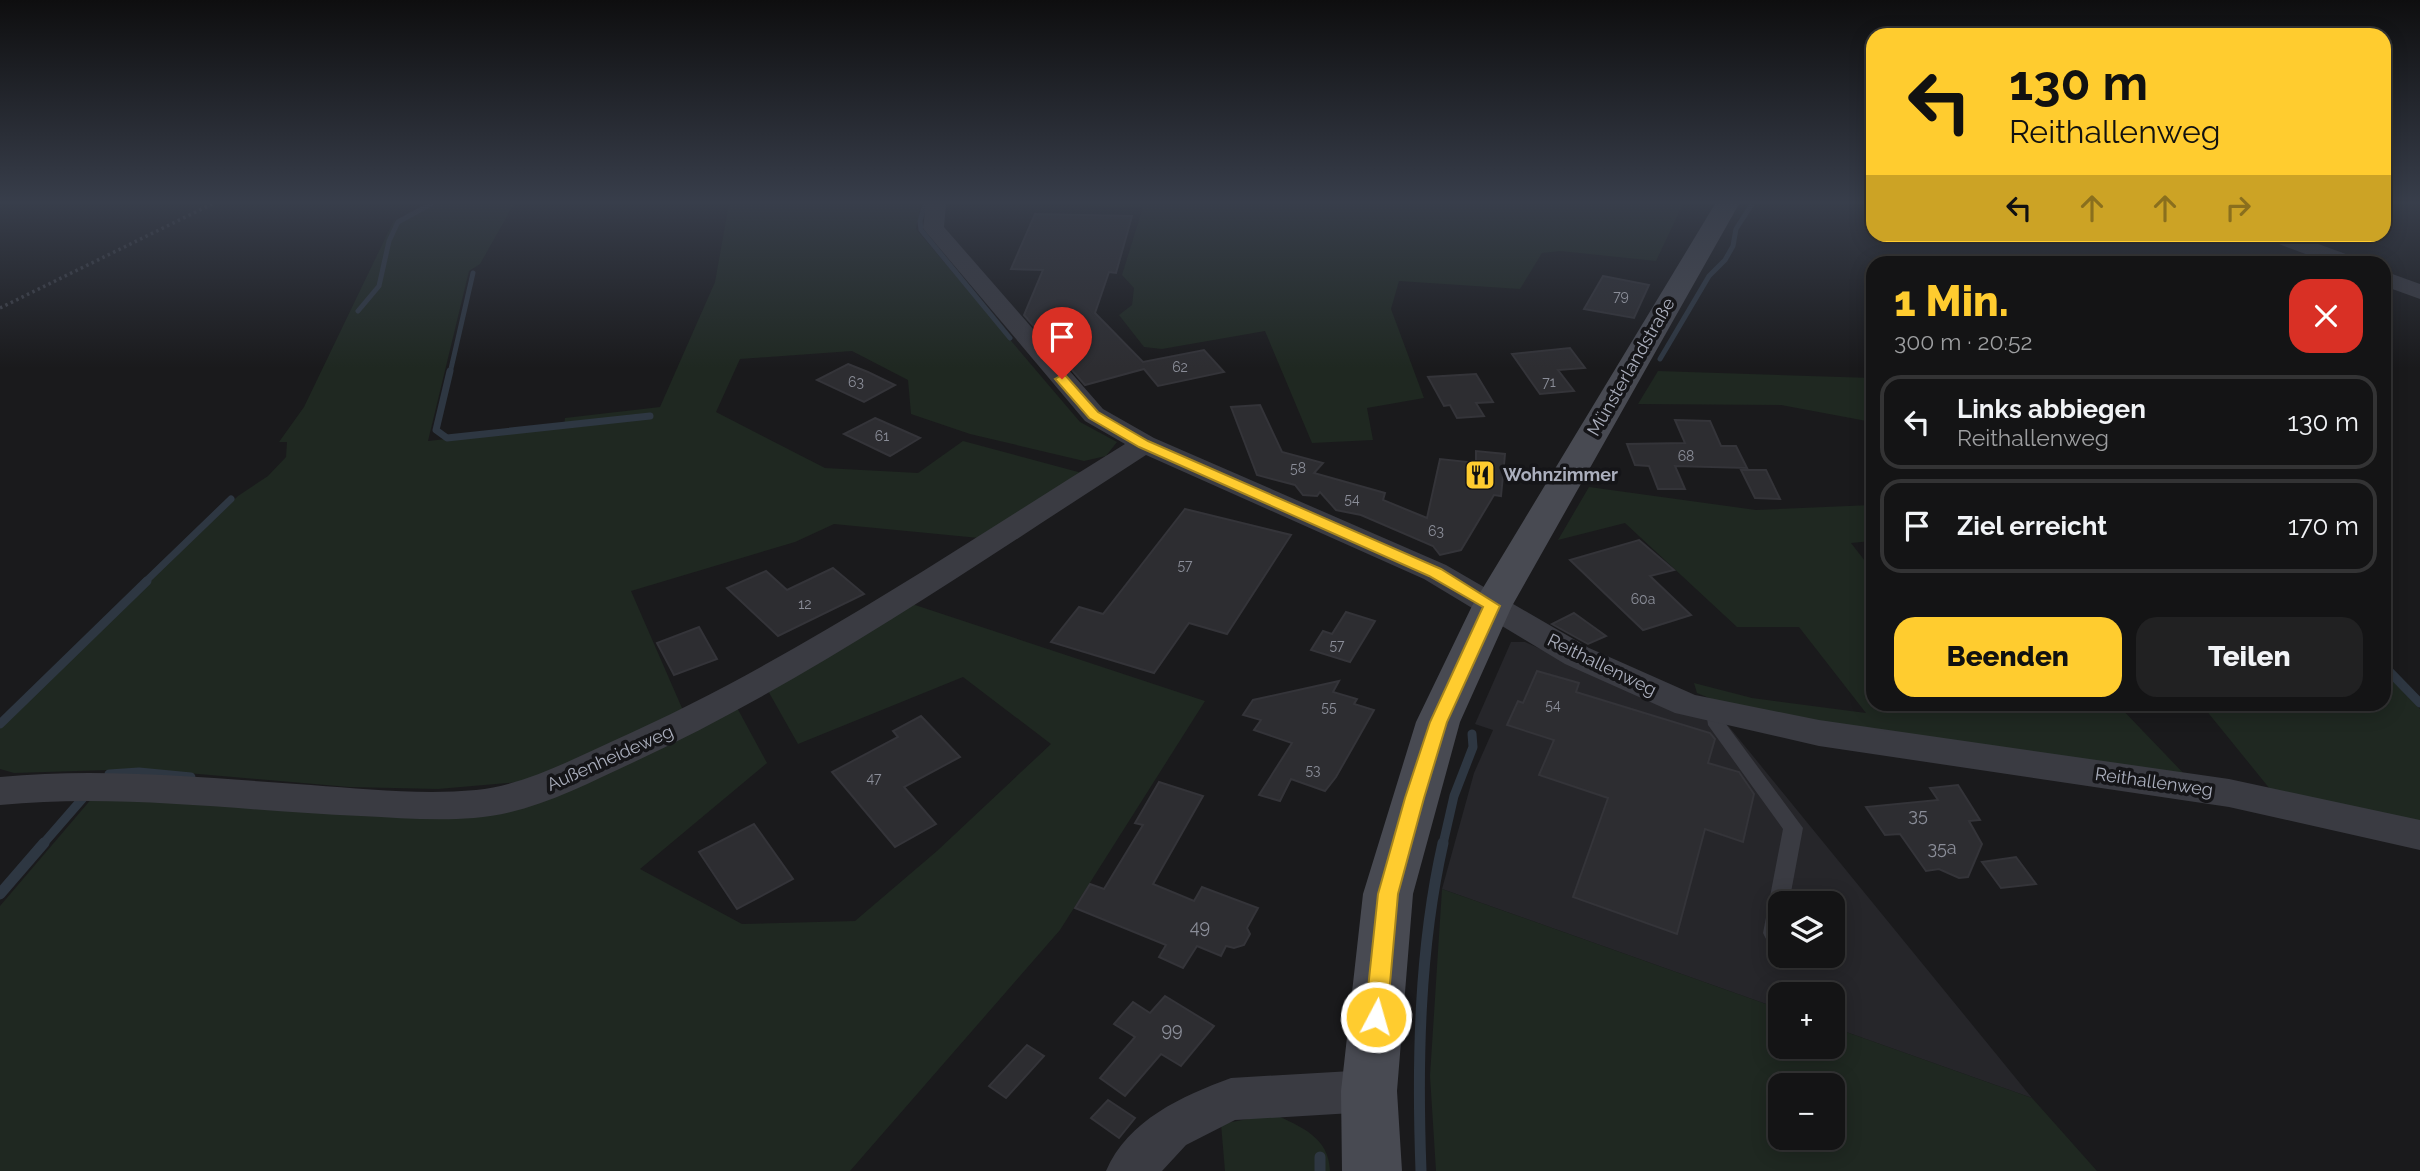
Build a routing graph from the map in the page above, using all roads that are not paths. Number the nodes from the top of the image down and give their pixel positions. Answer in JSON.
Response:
{"nodes":[{"id":1,"x":958,"y":259,"type":"edge"},
{"id":2,"x":1695,"y":259,"type":"edge"},
{"id":3,"x":2391,"y":281,"type":"edge"},
{"id":4,"x":2420,"y":292,"type":"edge"},
{"id":5,"x":1144,"y":444,"type":"junction"},
{"id":6,"x":1492,"y":606,"type":"junction"},
{"id":7,"x":1715,"y":711,"type":"junction"},
{"id":8,"x":0,"y":791,"type":"edge"},
{"id":9,"x":2420,"y":835,"type":"edge"},
{"id":10,"x":1781,"y":891,"type":"edge"},
{"id":11,"x":1368,"y":1091,"type":"junction"},
{"id":12,"x":1130,"y":1171,"type":"edge"},
{"id":13,"x":1371,"y":1171,"type":"edge"}],
"edges":[{"from":1,"to":5,"type":"street","name":"Reithallenweg"},
{"from":2,"to":6,"type":"main road","name":"Münsterlandstraße"},
{"from":3,"to":4,"type":"street"},
{"from":5,"to":6,"type":"street","name":"Reithallenweg"},
{"from":5,"to":8,"type":"street","name":"Außenheideweg"},
{"from":6,"to":7,"type":"street","name":"Reithallenweg"},
{"from":6,"to":11,"type":"main road","name":"Münsterlandstraße"},
{"from":7,"to":9,"type":"street","name":"Reithallenweg"},
{"from":7,"to":10,"type":"lane"},
{"from":11,"to":12,"type":"street"},
{"from":11,"to":13,"type":"main road","name":"Münsterlandstraße"}]}
